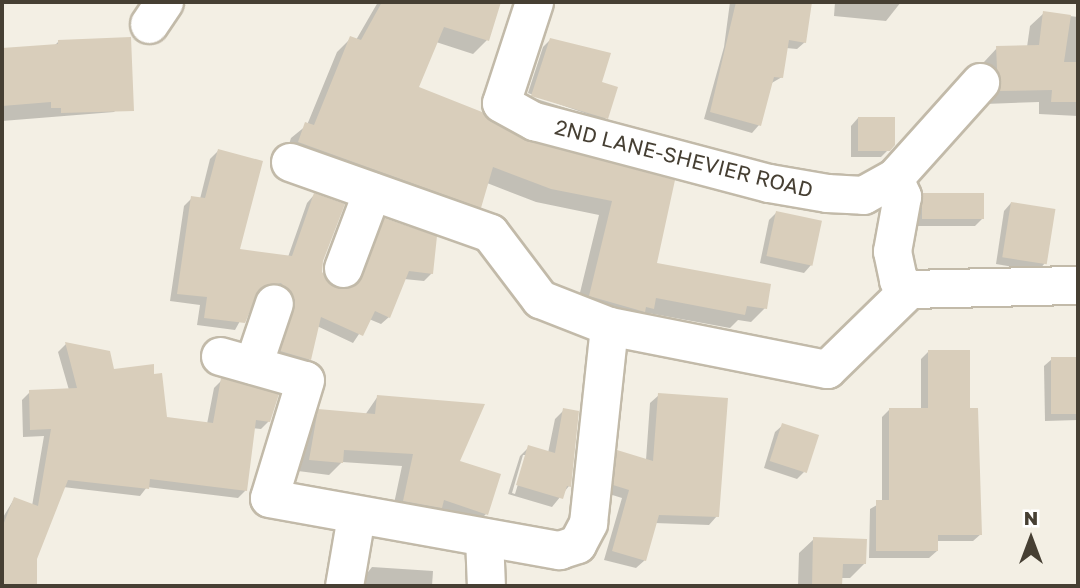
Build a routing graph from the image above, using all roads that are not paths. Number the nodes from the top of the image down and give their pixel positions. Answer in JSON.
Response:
{"nodes":[{"id":1,"x":534,"y":2,"type":"edge"},
{"id":2,"x":980,"y":82,"type":"dead end"},
{"id":3,"x":290,"y":162,"type":"dead end"},
{"id":4,"x":894,"y":178,"type":"junction"},
{"id":5,"x":372,"y":191,"type":"junction"},
{"id":6,"x":342,"y":268,"type":"dead end"},
{"id":7,"x":1078,"y":285,"type":"edge"},
{"id":8,"x":909,"y":289,"type":"junction"},
{"id":9,"x":274,"y":303,"type":"dead end"},
{"id":10,"x":610,"y":326,"type":"junction"},
{"id":11,"x":356,"y":516,"type":"junction"},
{"id":12,"x":484,"y":537,"type":"junction"},
{"id":13,"x":344,"y":586,"type":"edge"},
{"id":14,"x":486,"y":586,"type":"edge"}],
"edges":[{"from":1,"to":4,"type":"street","name":"2ND LANE-SHEVIER ROAD"},
{"from":2,"to":4,"type":"street"},
{"from":3,"to":5,"type":"street"},
{"from":4,"to":8,"type":"street"},
{"from":5,"to":6,"type":"street"},
{"from":5,"to":10,"type":"street"},
{"from":7,"to":8,"type":"street"},
{"from":8,"to":10,"type":"street"},
{"from":9,"to":11,"type":"street"},
{"from":10,"to":12,"type":"street"},
{"from":11,"to":12,"type":"street"},
{"from":11,"to":13,"type":"street"},
{"from":12,"to":14,"type":"street"}]}
